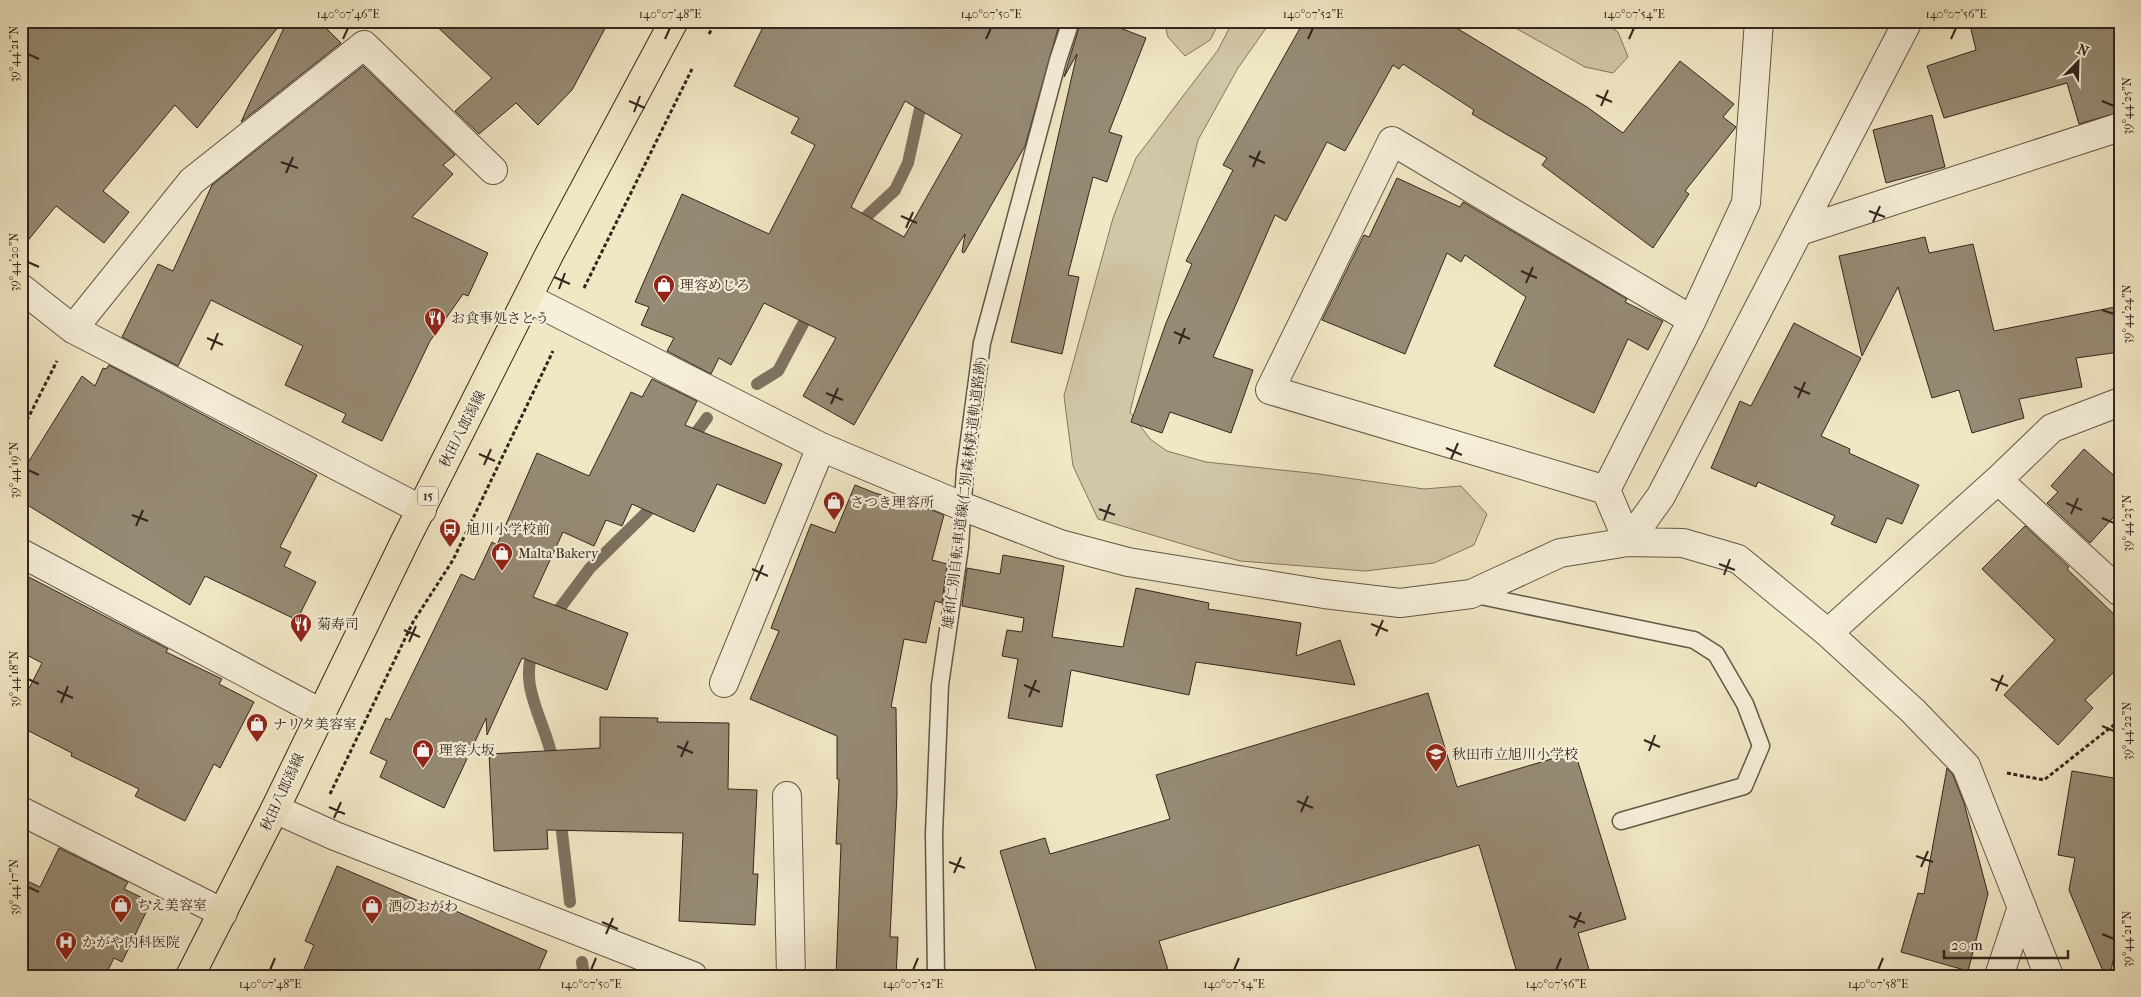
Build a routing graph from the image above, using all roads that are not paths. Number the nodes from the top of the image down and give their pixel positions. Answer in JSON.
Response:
{"nodes":[{"id":1,"x":674,"y":21,"type":"edge"},
{"id":2,"x":1071,"y":21,"type":"edge"},
{"id":3,"x":1759,"y":21,"type":"edge"},
{"id":4,"x":1908,"y":21,"type":"edge"},
{"id":5,"x":2120,"y":127,"type":"edge"},
{"id":6,"x":493,"y":170,"type":"dead end"},
{"id":7,"x":1800,"y":231,"type":"junction"},
{"id":8,"x":21,"y":288,"type":"edge"},
{"id":9,"x":528,"y":298,"type":"junction"},
{"id":10,"x":1692,"y":320,"type":"junction"},
{"id":11,"x":73,"y":329,"type":"junction"},
{"id":12,"x":2120,"y":402,"type":"edge"},
{"id":13,"x":821,"y":447,"type":"junction"},
{"id":14,"x":1998,"y":480,"type":"junction"},
{"id":15,"x":1606,"y":490,"type":"junction"},
{"id":16,"x":964,"y":507,"type":"junction"},
{"id":17,"x":422,"y":510,"type":"junction"},
{"id":18,"x":1628,"y":542,"type":"junction"},
{"id":19,"x":21,"y":553,"type":"edge"},
{"id":20,"x":2120,"y":592,"type":"edge"},
{"id":21,"x":1471,"y":594,"type":"junction"},
{"id":22,"x":1828,"y":634,"type":"junction"},
{"id":23,"x":724,"y":683,"type":"dead end"},
{"id":24,"x":320,"y":713,"type":"junction"},
{"id":25,"x":787,"y":796,"type":"dead end"},
{"id":26,"x":275,"y":809,"type":"junction"},
{"id":27,"x":21,"y":811,"type":"edge"},
{"id":28,"x":1621,"y":821,"type":"dead end"},
{"id":29,"x":2022,"y":907,"type":"junction"},
{"id":30,"x":223,"y":913,"type":"junction"},
{"id":31,"x":190,"y":976,"type":"edge"},
{"id":32,"x":693,"y":976,"type":"edge"},
{"id":33,"x":791,"y":976,"type":"edge"},
{"id":34,"x":936,"y":976,"type":"edge"},
{"id":35,"x":1999,"y":976,"type":"edge"},
{"id":36,"x":2049,"y":976,"type":"edge"}],
"edges":[{"from":1,"to":9,"type":"main road","name":"秋田八郎潟線","number":"15"},
{"from":2,"to":16,"type":"lane","name":"雄和仁別自転車道線(仁別森林鉄道軌道路跡)"},
{"from":3,"to":10,"type":"street"},
{"from":4,"to":7,"type":"street"},
{"from":5,"to":7,"type":"street"},
{"from":6,"to":11,"type":"street"},
{"from":7,"to":18,"type":"street"},
{"from":8,"to":11,"type":"street"},
{"from":9,"to":13,"type":"street"},
{"from":9,"to":17,"type":"main road","name":"秋田八郎潟線","number":"15"},
{"from":10,"to":15,"type":"street"},
{"from":10,"to":15,"type":"street"},
{"from":11,"to":17,"type":"street"},
{"from":12,"to":14,"type":"street"},
{"from":13,"to":16,"type":"street"},
{"from":13,"to":23,"type":"street"},
{"from":14,"to":20,"type":"street"},
{"from":14,"to":22,"type":"street"},
{"from":15,"to":18,"type":"street"},
{"from":16,"to":21,"type":"street"},
{"from":16,"to":34,"type":"lane","name":"雄和仁別自転車道線(仁別森林鉄道軌道路跡)"},
{"from":17,"to":24,"type":"main road","name":"秋田八郎潟線","number":"15"},
{"from":18,"to":21,"type":"street"},
{"from":18,"to":22,"type":"street"},
{"from":19,"to":24,"type":"street"},
{"from":21,"to":28,"type":"lane"},
{"from":22,"to":29,"type":"street"},
{"from":24,"to":26,"type":"main road","name":"秋田八郎潟線","number":"15"},
{"from":25,"to":33,"type":"street"},
{"from":26,"to":30,"type":"main road","name":"秋田八郎潟線","number":"15"},
{"from":26,"to":32,"type":"street"},
{"from":27,"to":30,"type":"street"},
{"from":29,"to":35,"type":"street"},
{"from":29,"to":36,"type":"street"},
{"from":30,"to":31,"type":"main road","name":"秋田八郎潟線","number":"15"}]}
